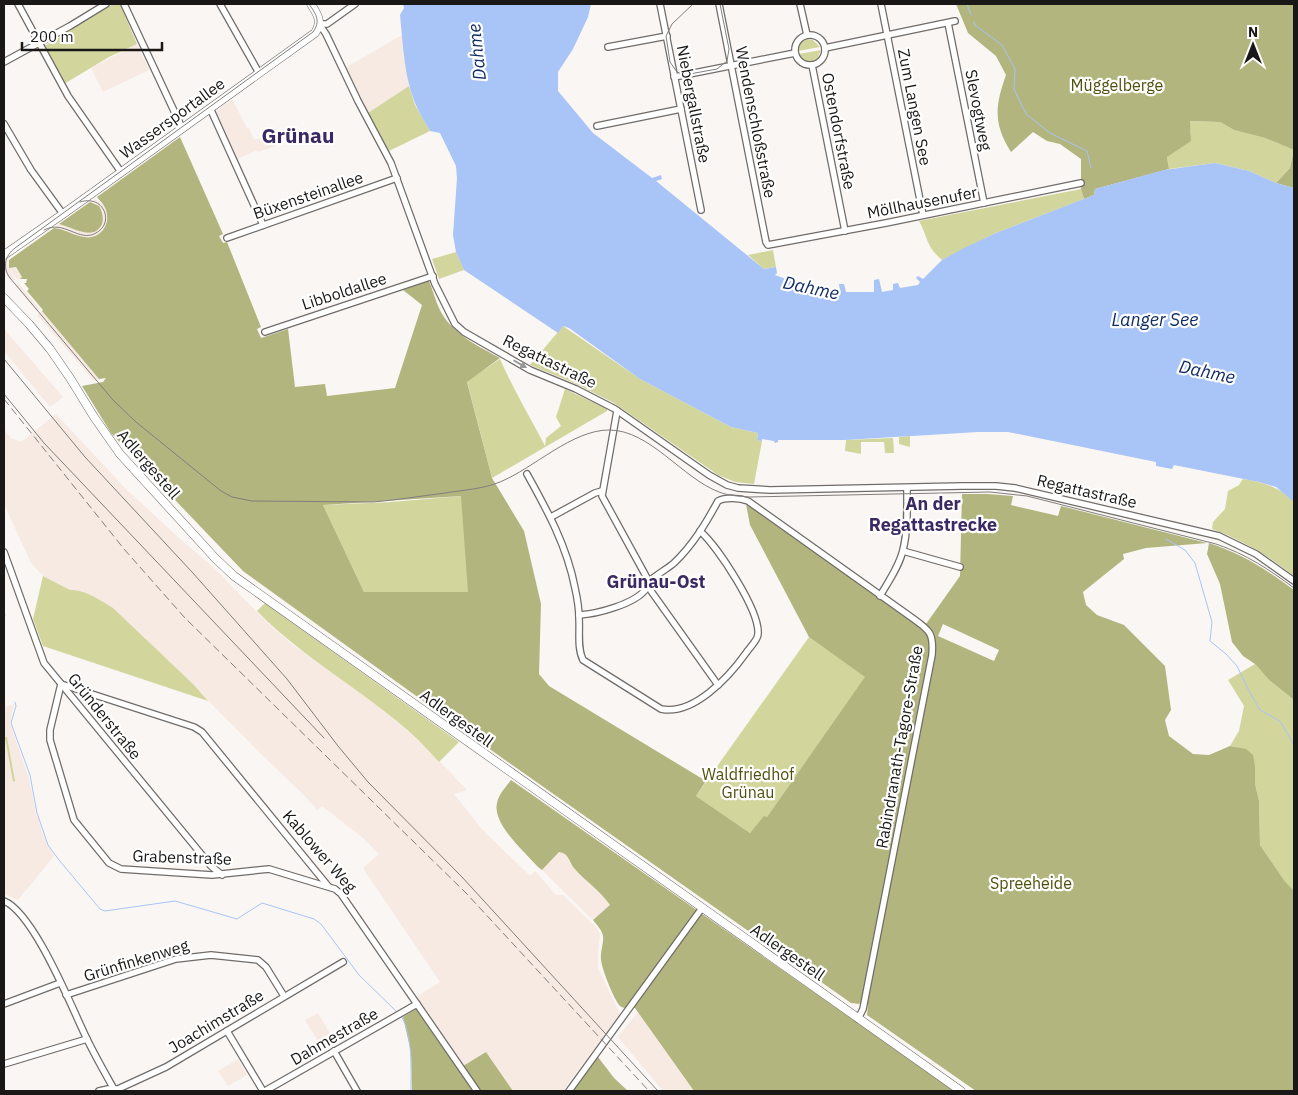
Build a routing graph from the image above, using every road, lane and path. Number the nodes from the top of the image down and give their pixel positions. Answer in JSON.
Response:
{"nodes":[{"id":1,"x":18,"y":4,"type":"edge"},
{"id":2,"x":106,"y":4,"type":"edge"},
{"id":3,"x":124,"y":4,"type":"edge"},
{"id":4,"x":220,"y":4,"type":"edge"},
{"id":5,"x":310,"y":4,"type":"edge"},
{"id":6,"x":355,"y":4,"type":"edge"},
{"id":7,"x":660,"y":4,"type":"edge"},
{"id":8,"x":719,"y":4,"type":"edge"},
{"id":9,"x":800,"y":4,"type":"edge"},
{"id":10,"x":881,"y":4,"type":"edge"},
{"id":11,"x":955,"y":21,"type":"dead end"},
{"id":12,"x":948,"y":23,"type":"junction"},
{"id":13,"x":319,"y":24,"type":"junction"},
{"id":14,"x":807,"y":35,"type":"junction"},
{"id":15,"x":887,"y":35,"type":"junction"},
{"id":16,"x":667,"y":36,"type":"junction"},
{"id":17,"x":38,"y":43,"type":"junction"},
{"id":18,"x":608,"y":47,"type":"dead end"},
{"id":19,"x":825,"y":48,"type":"junction"},
{"id":20,"x":795,"y":53,"type":"junction"},
{"id":21,"x":4,"y":62,"type":"edge"},
{"id":22,"x":812,"y":65,"type":"junction"},
{"id":23,"x":731,"y":66,"type":"junction"},
{"id":24,"x":259,"y":73,"type":"junction"},
{"id":25,"x":674,"y":77,"type":"junction"},
{"id":26,"x":210,"y":108,"type":"junction"},
{"id":27,"x":681,"y":109,"type":"junction"},
{"id":28,"x":4,"y":124,"type":"edge"},
{"id":29,"x":597,"y":126,"type":"dead end"},
{"id":30,"x":182,"y":128,"type":"junction"},
{"id":31,"x":121,"y":172,"type":"junction"},
{"id":32,"x":397,"y":178,"type":"junction"},
{"id":33,"x":1081,"y":183,"type":"dead end"},
{"id":34,"x":984,"y":203,"type":"junction"},
{"id":35,"x":701,"y":210,"type":"dead end"},
{"id":36,"x":63,"y":214,"type":"junction"},
{"id":37,"x":923,"y":215,"type":"junction"},
{"id":38,"x":262,"y":225,"type":"junction"},
{"id":39,"x":845,"y":231,"type":"junction"},
{"id":40,"x":227,"y":238,"type":"dead end"},
{"id":41,"x":768,"y":245,"type":"joint"},
{"id":42,"x":4,"y":255,"type":"edge"},
{"id":43,"x":433,"y":276,"type":"junction"},
{"id":44,"x":4,"y":298,"type":"edge"},
{"id":45,"x":264,"y":332,"type":"dead end"},
{"id":46,"x":618,"y":412,"type":"junction"},
{"id":47,"x":527,"y":474,"type":"dead end"},
{"id":48,"x":738,"y":488,"type":"junction"},
{"id":49,"x":907,"y":488,"type":"junction"},
{"id":50,"x":602,"y":491,"type":"junction"},
{"id":51,"x":738,"y":499,"type":"junction"},
{"id":52,"x":551,"y":517,"type":"junction"},
{"id":53,"x":700,"y":532,"type":"junction"},
{"id":54,"x":902,"y":551,"type":"junction"},
{"id":55,"x":4,"y":552,"type":"edge"},
{"id":56,"x":960,"y":567,"type":"dead end"},
{"id":57,"x":1294,"y":581,"type":"edge"},
{"id":58,"x":649,"y":584,"type":"junction"},
{"id":59,"x":880,"y":596,"type":"junction"},
{"id":60,"x":579,"y":615,"type":"junction"},
{"id":61,"x":61,"y":684,"type":"junction"},
{"id":62,"x":718,"y":685,"type":"junction"},
{"id":63,"x":222,"y":875,"type":"junction"},
{"id":64,"x":329,"y":887,"type":"junction"},
{"id":65,"x":4,"y":901,"type":"edge"},
{"id":66,"x":702,"y":908,"type":"junction"},
{"id":67,"x":343,"y":962,"type":"dead end"},
{"id":68,"x":60,"y":983,"type":"junction"},
{"id":69,"x":66,"y":995,"type":"junction"},
{"id":70,"x":284,"y":996,"type":"junction"},
{"id":71,"x":4,"y":1004,"type":"edge"},
{"id":72,"x":416,"y":1004,"type":"junction"},
{"id":73,"x":858,"y":1019,"type":"junction"},
{"id":74,"x":227,"y":1031,"type":"junction"},
{"id":75,"x":87,"y":1039,"type":"junction"},
{"id":76,"x":334,"y":1052,"type":"junction"},
{"id":77,"x":4,"y":1064,"type":"edge"},
{"id":78,"x":114,"y":1090,"type":"edge"},
{"id":79,"x":99,"y":1091,"type":"edge"},
{"id":80,"x":264,"y":1091,"type":"edge"},
{"id":81,"x":357,"y":1091,"type":"edge"},
{"id":82,"x":476,"y":1091,"type":"edge"},
{"id":83,"x":569,"y":1091,"type":"edge"},
{"id":84,"x":961,"y":1091,"type":"edge"}],
"edges":[{"from":1,"to":17,"type":"street"},
{"from":2,"to":17,"type":"street"},
{"from":3,"to":30,"type":"street"},
{"from":4,"to":24,"type":"street"},
{"from":5,"to":13,"type":"main road","name":"Regattastraße"},
{"from":6,"to":13,"type":"street","name":"Wassersportallee"},
{"from":7,"to":16,"type":"street","name":"Niebergallstraße"},
{"from":8,"to":23,"type":"street","name":"Wendenschloßstraße"},
{"from":9,"to":14,"type":"street"},
{"from":10,"to":15,"type":"street","name":"Zum Langen See"},
{"from":11,"to":12,"type":"street"},
{"from":12,"to":15,"type":"street"},
{"from":12,"to":34,"type":"street","name":"Slevogtweg"},
{"from":13,"to":24,"type":"main road","name":"Wassersportallee"},
{"from":13,"to":32,"type":"street","name":"Regattastraße"},
{"from":14,"to":19,"type":"street"},
{"from":14,"to":20,"type":"street"},
{"from":15,"to":19,"type":"street"},
{"from":15,"to":37,"type":"street","name":"Zum Langen See"},
{"from":16,"to":18,"type":"street"},
{"from":16,"to":25,"type":"street","name":"Niebergallstraße"},
{"from":17,"to":21,"type":"street"},
{"from":17,"to":31,"type":"street"},
{"from":19,"to":22,"type":"street"},
{"from":20,"to":22,"type":"street"},
{"from":20,"to":23,"type":"street"},
{"from":22,"to":39,"type":"street","name":"Ostendorfstraße"},
{"from":23,"to":25,"type":"street"},
{"from":23,"to":41,"type":"street","name":"Wendenschloßstraße"},
{"from":24,"to":26,"type":"main road","name":"Wassersportallee"},
{"from":25,"to":27,"type":"street","name":"Niebergallstraße"},
{"from":26,"to":30,"type":"main road","name":"Wassersportallee"},
{"from":26,"to":38,"type":"street"},
{"from":27,"to":29,"type":"street"},
{"from":27,"to":35,"type":"street","name":"Niebergallstraße"},
{"from":28,"to":36,"type":"street"},
{"from":30,"to":31,"type":"main road","name":"Wassersportallee"},
{"from":31,"to":36,"type":"main road","name":"Wassersportallee"},
{"from":32,"to":38,"type":"street","name":"Büxensteinallee"},
{"from":32,"to":43,"type":"street","name":"Regattastraße"},
{"from":33,"to":34,"type":"street","name":"Möllhausenufer"},
{"from":34,"to":37,"type":"street","name":"Möllhausenufer"},
{"from":36,"to":42,"type":"main road","name":"Wassersportallee"},
{"from":37,"to":39,"type":"street","name":"Möllhausenufer"},
{"from":38,"to":40,"type":"street","name":"Büxensteinallee"},
{"from":39,"to":41,"type":"street","name":"Möllhausenufer"},
{"from":43,"to":45,"type":"street","name":"Libboldallee"},
{"from":43,"to":46,"type":"street","name":"Regattastraße","one_way":true},
{"from":44,"to":66,"type":"main road","name":"Adlergestell"},
{"from":46,"to":48,"type":"street","name":"Regattastraße"},
{"from":46,"to":50,"type":"street"},
{"from":47,"to":52,"type":"street"},
{"from":48,"to":49,"type":"street","name":"Regattastraße"},
{"from":48,"to":51,"type":"street"},
{"from":49,"to":54,"type":"street"},
{"from":49,"to":57,"type":"street","name":"Regattastraße"},
{"from":50,"to":52,"type":"street"},
{"from":50,"to":58,"type":"street"},
{"from":51,"to":53,"type":"street"},
{"from":51,"to":59,"type":"street","name":"Rabindranath-Tagore-Straße"},
{"from":52,"to":60,"type":"street"},
{"from":53,"to":58,"type":"street"},
{"from":53,"to":62,"type":"street"},
{"from":54,"to":56,"type":"street"},
{"from":54,"to":59,"type":"street"},
{"from":55,"to":61,"type":"street","name":"Gründerstraße"},
{"from":58,"to":60,"type":"street"},
{"from":58,"to":62,"type":"street"},
{"from":59,"to":73,"type":"street","name":"Rabindranath-Tagore-Straße"},
{"from":60,"to":62,"type":"street"},
{"from":61,"to":63,"type":"street","name":"Gründerstraße"},
{"from":61,"to":63,"type":"street","name":"Grabenstraße"},
{"from":61,"to":64,"type":"street","name":"Kablower Weg"},
{"from":63,"to":64,"type":"street","name":"Grabenstraße"},
{"from":64,"to":72,"type":"street","name":"Kablower Weg"},
{"from":65,"to":68,"type":"street"},
{"from":66,"to":73,"type":"main road","name":"Adlergestell"},
{"from":66,"to":83,"type":"street"},
{"from":67,"to":70,"type":"street","name":"Joachimstraße"},
{"from":68,"to":69,"type":"street"},
{"from":68,"to":71,"type":"street"},
{"from":69,"to":70,"type":"street","name":"Grünfinkenweg"},
{"from":69,"to":75,"type":"street"},
{"from":70,"to":74,"type":"street","name":"Joachimstraße"},
{"from":72,"to":76,"type":"street","name":"Dahmestraße"},
{"from":72,"to":82,"type":"street","name":"Kablower Weg"},
{"from":73,"to":84,"type":"main road","name":"Adlergestell"},
{"from":74,"to":78,"type":"street","name":"Joachimstraße"},
{"from":74,"to":80,"type":"street"},
{"from":75,"to":77,"type":"street"},
{"from":75,"to":78,"type":"street"},
{"from":76,"to":80,"type":"street","name":"Dahmestraße"},
{"from":76,"to":81,"type":"street"},
{"from":78,"to":79,"type":"street","name":"Joachimstraße"}]}
